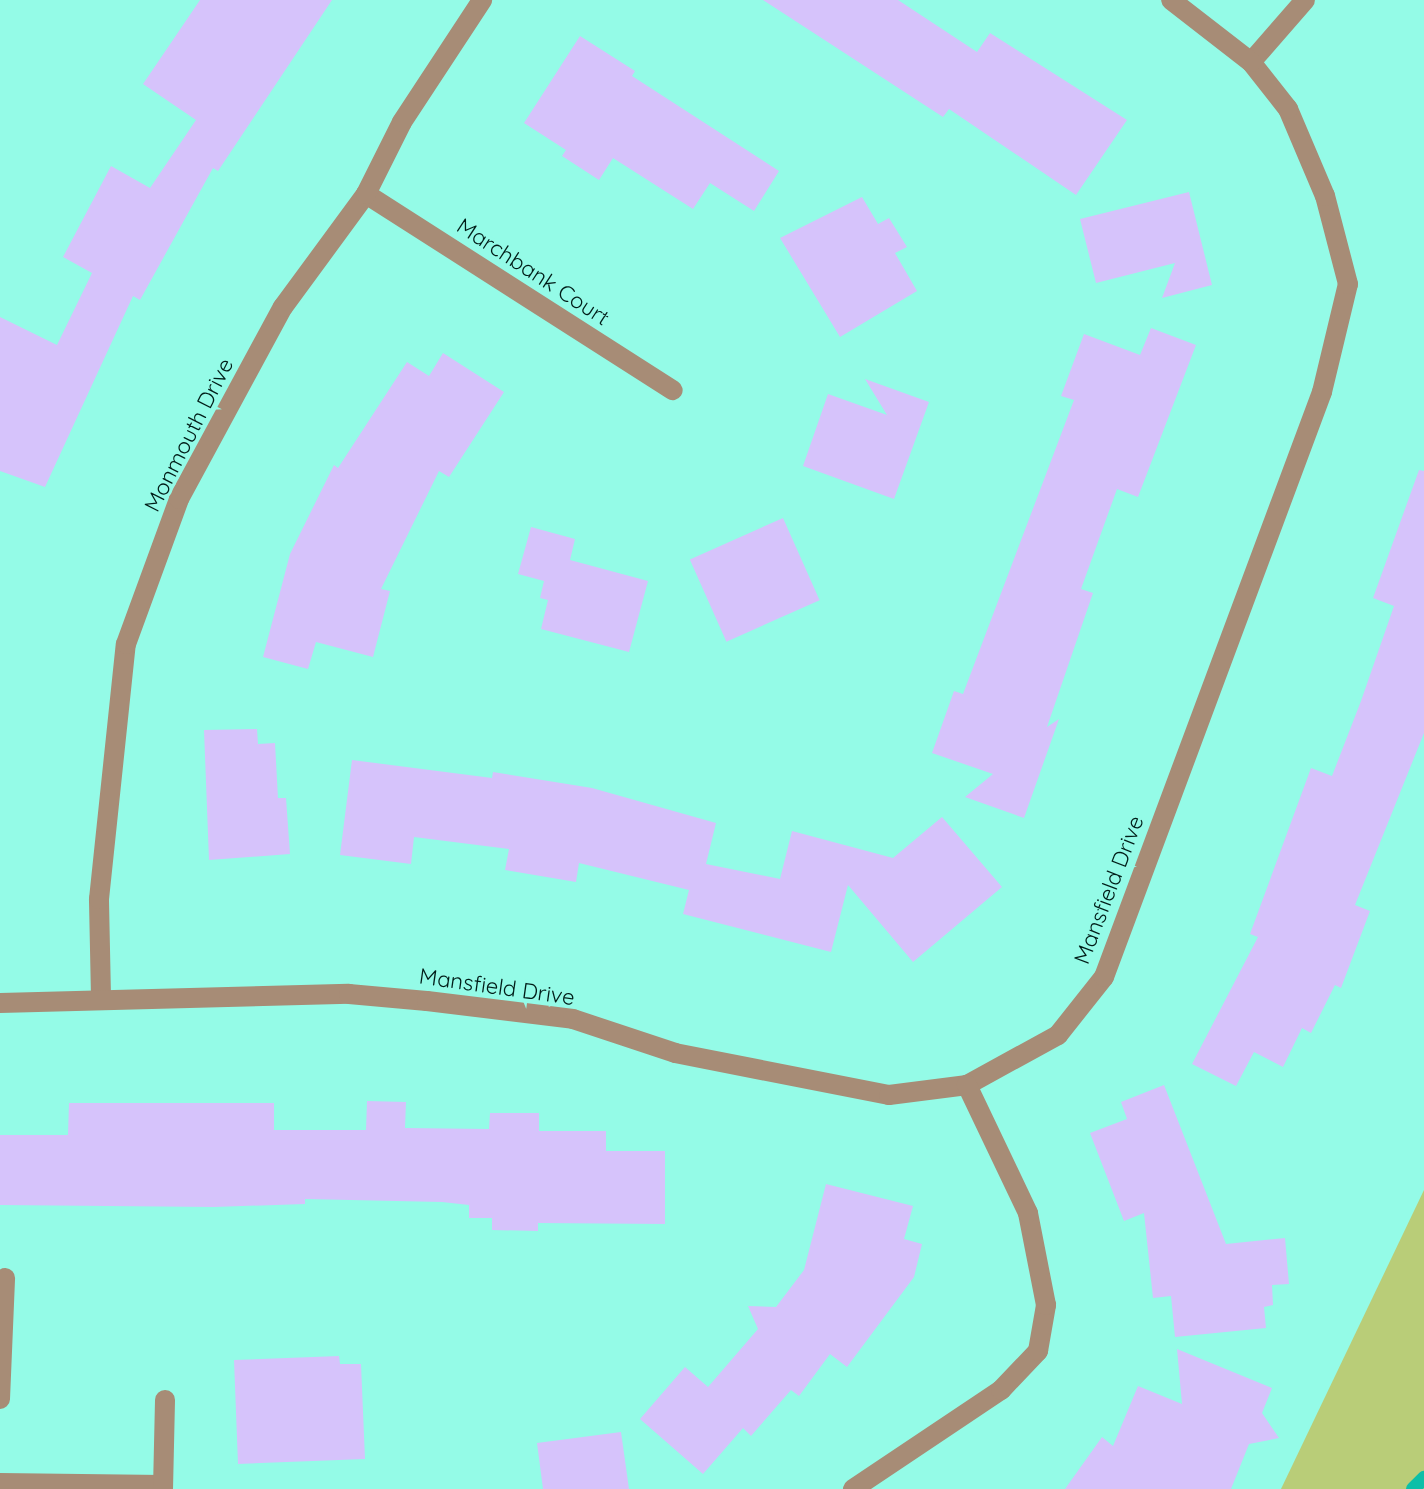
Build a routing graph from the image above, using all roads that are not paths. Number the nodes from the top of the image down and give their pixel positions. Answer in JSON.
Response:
{"nodes":[{"id":1,"x":482,"y":0,"type":"edge"},
{"id":2,"x":1171,"y":0,"type":"edge"},
{"id":3,"x":1305,"y":0,"type":"edge"},
{"id":4,"x":1251,"y":62,"type":"junction"},
{"id":5,"x":366,"y":194,"type":"junction"},
{"id":6,"x":673,"y":390,"type":"dead end"},
{"id":7,"x":101,"y":997,"type":"junction"},
{"id":8,"x":0,"y":1003,"type":"edge"},
{"id":9,"x":967,"y":1085,"type":"junction"},
{"id":10,"x":5,"y":1278,"type":"dead end"},
{"id":11,"x":0,"y":1399,"type":"edge"},
{"id":12,"x":165,"y":1400,"type":"dead end"},
{"id":13,"x":0,"y":1483,"type":"edge"},
{"id":14,"x":163,"y":1487,"type":"edge"},
{"id":15,"x":853,"y":1489,"type":"edge"}],
"edges":[{"from":1,"to":5,"type":"street","name":"Monmouth Drive"},
{"from":2,"to":4,"type":"street","name":"Mansfield Drive"},
{"from":3,"to":4,"type":"street"},
{"from":4,"to":9,"type":"street","name":"Mansfield Drive"},
{"from":5,"to":6,"type":"street","name":"Marchbank Court"},
{"from":5,"to":7,"type":"street","name":"Monmouth Drive"},
{"from":7,"to":8,"type":"street","name":"Mansfield Drive"},
{"from":7,"to":9,"type":"street","name":"Mansfield Drive"},
{"from":9,"to":15,"type":"street"},
{"from":10,"to":11,"type":"street"},
{"from":12,"to":14,"type":"street"},
{"from":13,"to":14,"type":"street"}]}
